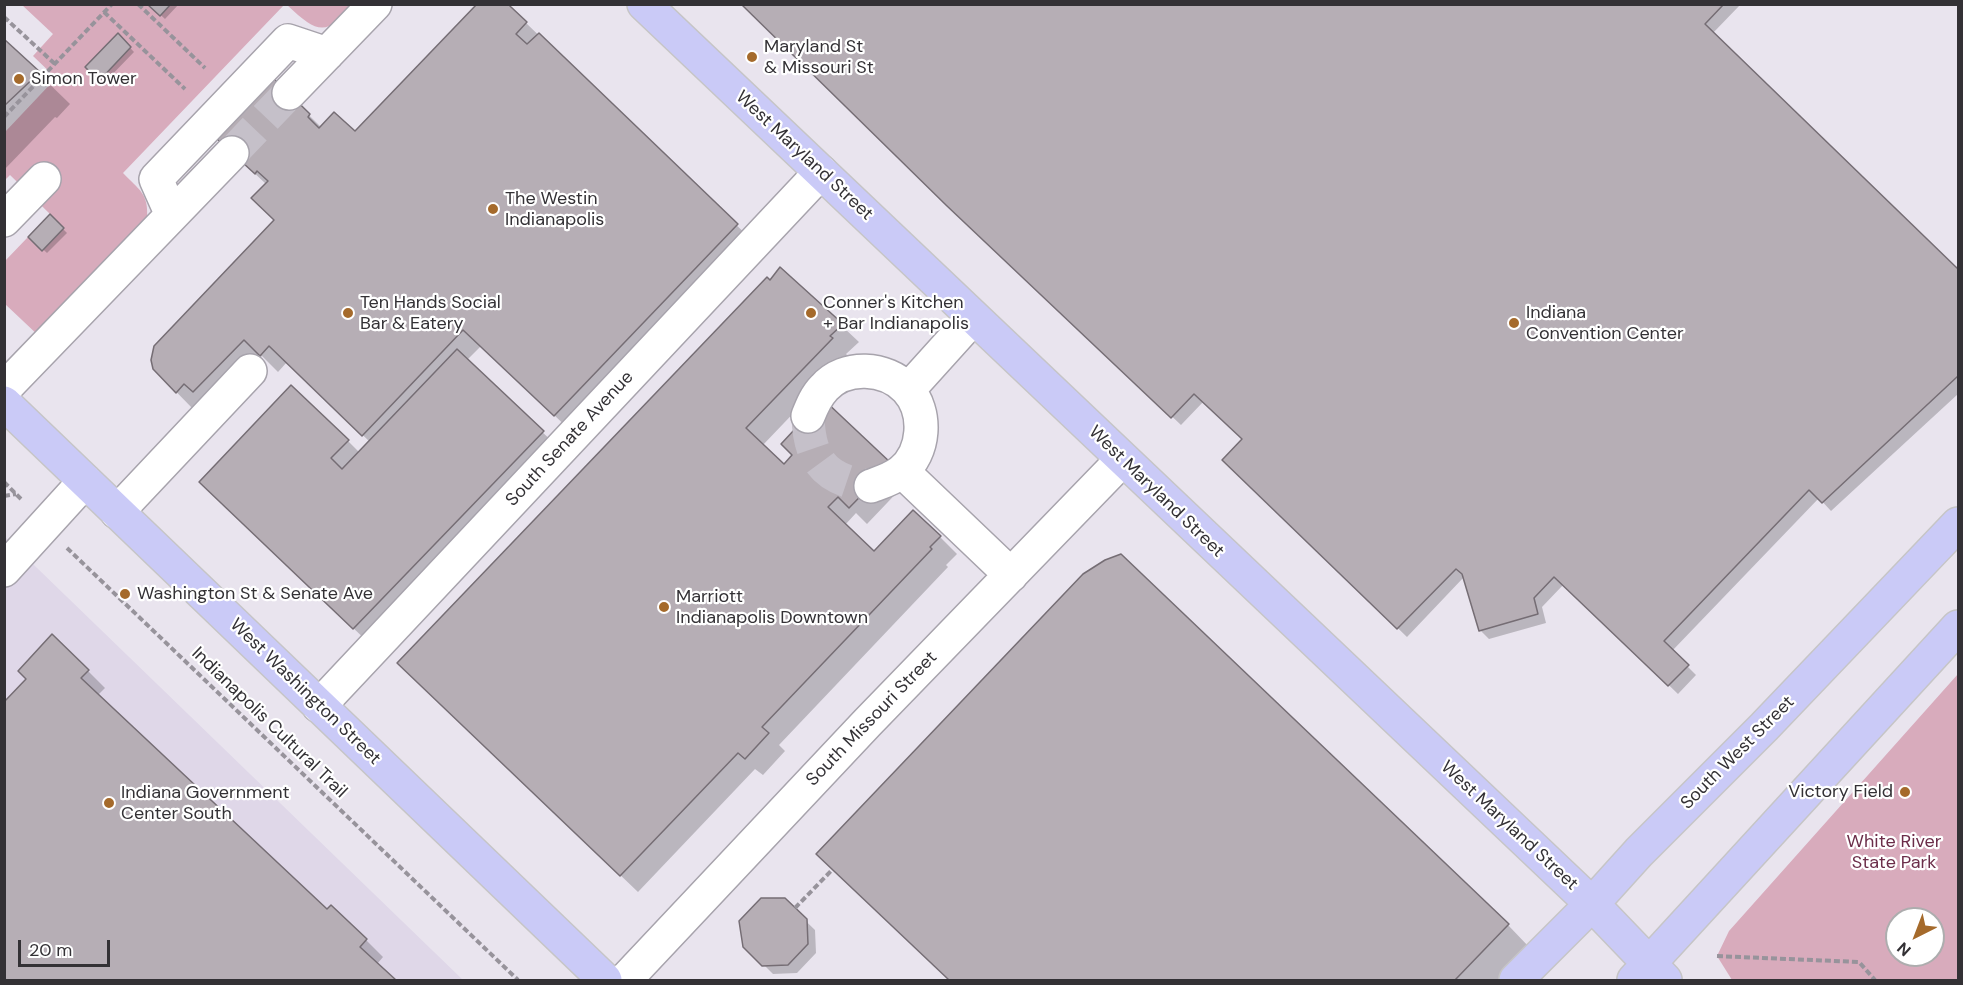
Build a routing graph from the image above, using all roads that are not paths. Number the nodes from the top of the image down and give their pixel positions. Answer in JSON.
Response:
{"nodes":[{"id":1,"x":375,"y":4,"type":"edge"},
{"id":2,"x":644,"y":4,"type":"edge"},
{"id":3,"x":327,"y":54,"type":"junction"},
{"id":4,"x":289,"y":93,"type":"tunnel mouth"},
{"id":5,"x":232,"y":153,"type":"tunnel mouth"},
{"id":6,"x":821,"y":172,"type":"junction"},
{"id":7,"x":44,"y":179,"type":"dead end"},
{"id":8,"x":172,"y":215,"type":"junction"},
{"id":9,"x":4,"y":220,"type":"edge"},
{"id":10,"x":973,"y":318,"type":"junction"},
{"id":11,"x":250,"y":371,"type":"dead end"},
{"id":12,"x":4,"y":388,"type":"edge"},
{"id":13,"x":908,"y":390,"type":"junction"},
{"id":14,"x":4,"y":403,"type":"edge"},
{"id":15,"x":808,"y":416,"type":"tunnel mouth"},
{"id":16,"x":1122,"y":460,"type":"junction"},
{"id":17,"x":902,"y":471,"type":"junction"},
{"id":18,"x":85,"y":482,"type":"junction"},
{"id":19,"x":871,"y":486,"type":"tunnel mouth"},
{"id":20,"x":117,"y":512,"type":"junction"},
{"id":21,"x":1959,"y":524,"type":"edge"},
{"id":22,"x":4,"y":570,"type":"edge"},
{"id":23,"x":1011,"y":575,"type":"junction"},
{"id":24,"x":1959,"y":627,"type":"edge"},
{"id":25,"x":319,"y":706,"type":"junction"},
{"id":26,"x":1592,"y":904,"type":"junction"},
{"id":27,"x":1649,"y":975,"type":"edge"},
{"id":28,"x":605,"y":981,"type":"edge"},
{"id":29,"x":625,"y":981,"type":"edge"},
{"id":30,"x":1516,"y":981,"type":"edge"}],
"edges":[{"from":1,"to":3,"type":"street"},
{"from":2,"to":6,"type":"main road","name":"West Maryland Street"},
{"from":3,"to":4,"type":"street"},
{"from":3,"to":8,"type":"street"},
{"from":5,"to":8,"type":"street"},
{"from":6,"to":10,"type":"main road","name":"West Maryland Street"},
{"from":6,"to":25,"type":"street","name":"South Senate Avenue"},
{"from":7,"to":9,"type":"street"},
{"from":8,"to":12,"type":"street"},
{"from":10,"to":13,"type":"street"},
{"from":10,"to":16,"type":"main road","name":"West Maryland Street"},
{"from":11,"to":20,"type":"street"},
{"from":13,"to":15,"type":"street"},
{"from":13,"to":17,"type":"street"},
{"from":14,"to":18,"type":"main road","name":"West Washington Street"},
{"from":16,"to":23,"type":"street","name":"South Missouri Street"},
{"from":16,"to":26,"type":"main road","name":"West Maryland Street"},
{"from":17,"to":19,"type":"street"},
{"from":17,"to":23,"type":"street"},
{"from":18,"to":20,"type":"main road","name":"West Washington Street"},
{"from":18,"to":22,"type":"street"},
{"from":20,"to":25,"type":"main road","name":"West Washington Street"},
{"from":21,"to":26,"type":"main road","name":"South West Street"},
{"from":23,"to":29,"type":"street","name":"South Missouri Street"},
{"from":24,"to":27,"type":"main road"},
{"from":25,"to":28,"type":"main road","name":"West Washington Street"},
{"from":26,"to":27,"type":"main road","name":"West Maryland Street"},
{"from":26,"to":30,"type":"main road","name":"South West Street"}]}
